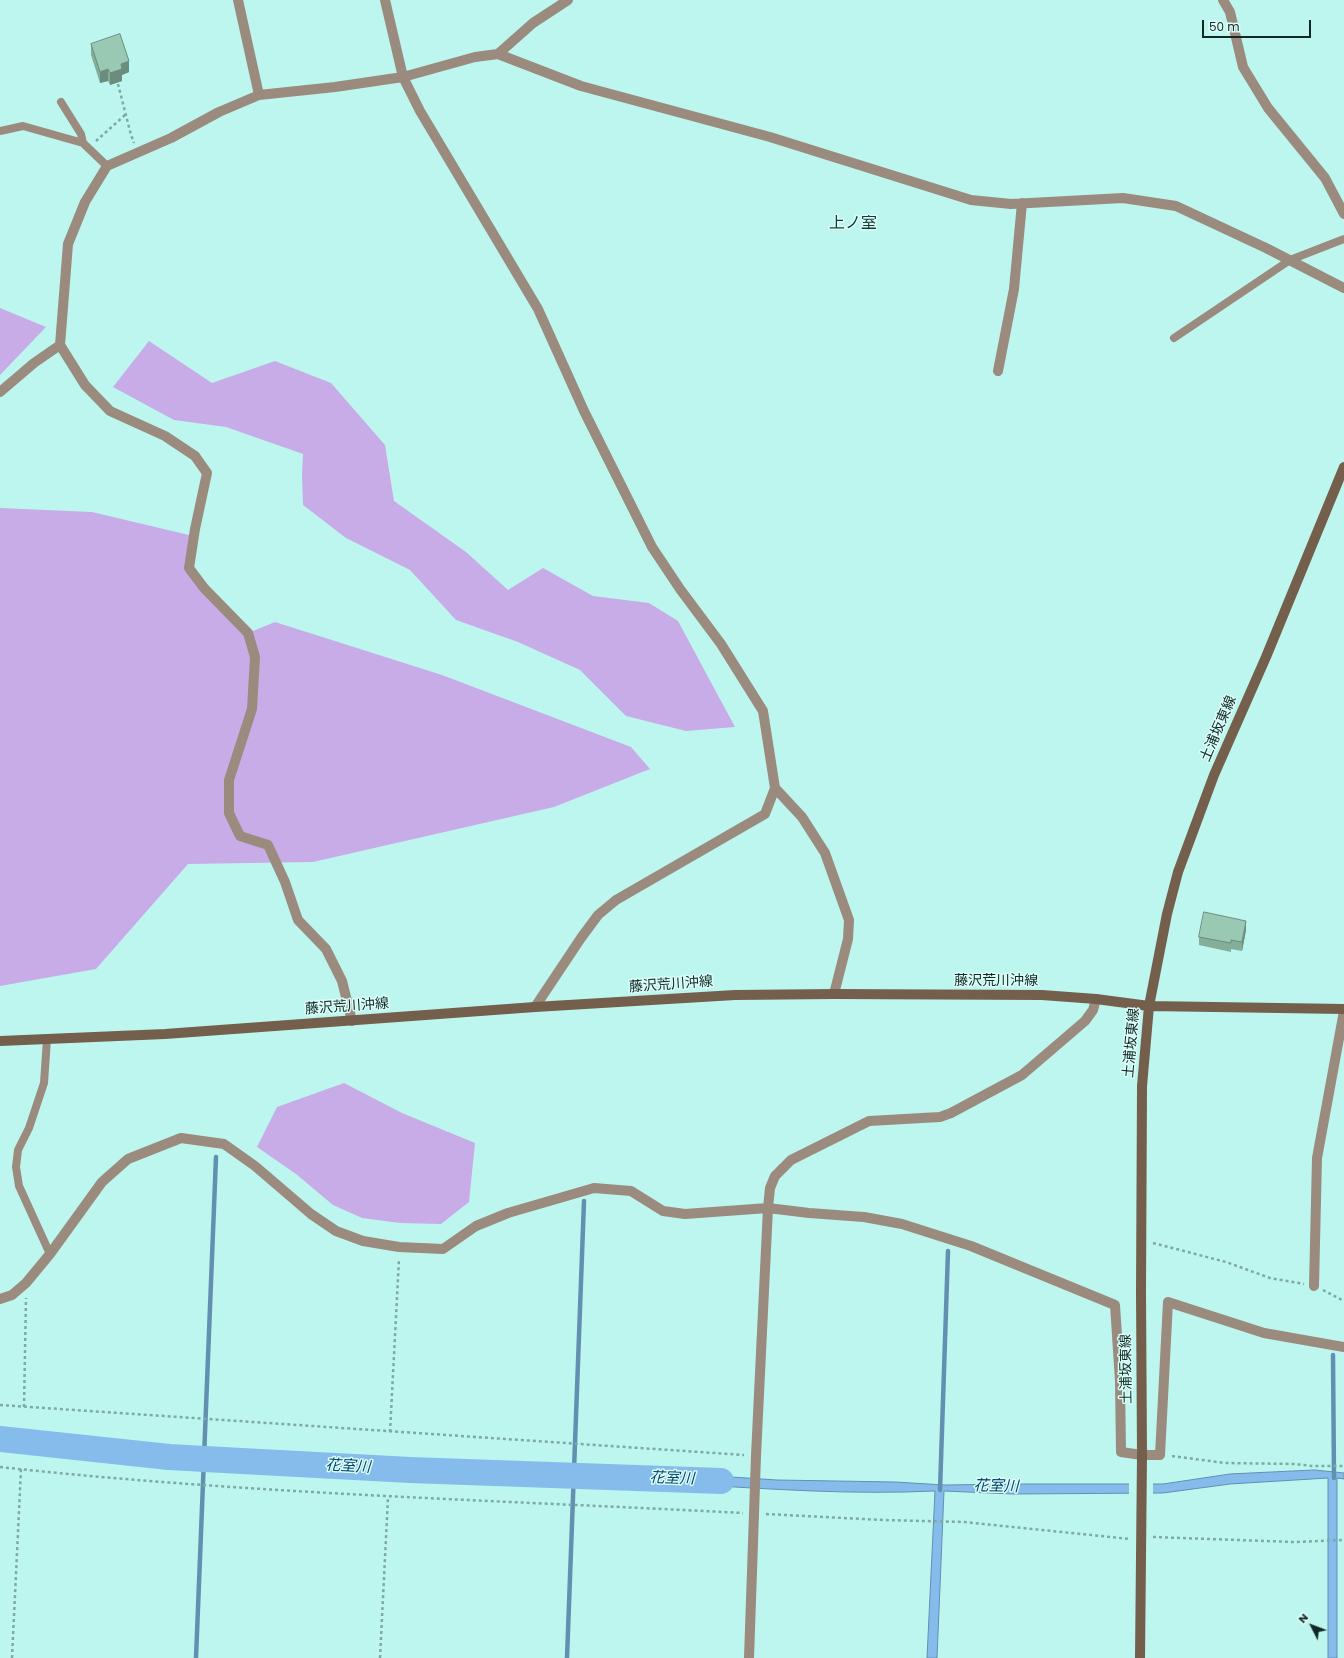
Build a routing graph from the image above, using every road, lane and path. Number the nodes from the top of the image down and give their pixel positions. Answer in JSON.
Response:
{"nodes":[{"id":1,"x":238,"y":0,"type":"edge"},
{"id":2,"x":385,"y":0,"type":"edge"},
{"id":3,"x":568,"y":0,"type":"edge"},
{"id":4,"x":1224,"y":0,"type":"edge"},
{"id":5,"x":498,"y":54,"type":"junction"},
{"id":6,"x":403,"y":77,"type":"junction"},
{"id":7,"x":118,"y":84,"type":"edge"},
{"id":8,"x":260,"y":95,"type":"junction"},
{"id":9,"x":61,"y":102,"type":"dead end"},
{"id":10,"x":126,"y":115,"type":"junction"},
{"id":11,"x":0,"y":131,"type":"edge"},
{"id":12,"x":131,"y":135,"type":"dead end"},
{"id":13,"x":86,"y":145,"type":"junction"},
{"id":14,"x":107,"y":166,"type":"junction"},
{"id":15,"x":1022,"y":203,"type":"junction"},
{"id":16,"x":1344,"y":214,"type":"edge"},
{"id":17,"x":1344,"y":239,"type":"edge"},
{"id":18,"x":1290,"y":260,"type":"junction"},
{"id":19,"x":1344,"y":288,"type":"edge"},
{"id":20,"x":1174,"y":338,"type":"dead end"},
{"id":21,"x":60,"y":345,"type":"junction"},
{"id":22,"x":998,"y":371,"type":"dead end"},
{"id":23,"x":0,"y":392,"type":"edge"},
{"id":24,"x":1344,"y":467,"type":"edge"},
{"id":25,"x":775,"y":788,"type":"junction"},
{"id":26,"x":834,"y":994,"type":"junction"},
{"id":27,"x":1096,"y":998,"type":"junction"},
{"id":28,"x":1149,"y":1006,"type":"junction"},
{"id":29,"x":535,"y":1007,"type":"junction"},
{"id":30,"x":1344,"y":1010,"type":"edge"},
{"id":31,"x":352,"y":1021,"type":"junction"},
{"id":32,"x":48,"y":1039,"type":"junction"},
{"id":33,"x":0,"y":1041,"type":"edge"},
{"id":34,"x":768,"y":1208,"type":"junction"},
{"id":35,"x":1141,"y":1240,"type":"junction"},
{"id":36,"x":399,"y":1247,"type":"junction"},
{"id":37,"x":50,"y":1254,"type":"junction"},
{"id":38,"x":26,"y":1284,"type":"junction"},
{"id":39,"x":1314,"y":1286,"type":"junction"},
{"id":40,"x":0,"y":1299,"type":"edge"},
{"id":41,"x":1344,"y":1301,"type":"edge"},
{"id":42,"x":1344,"y":1347,"type":"edge"},
{"id":43,"x":0,"y":1405,"type":"edge"},
{"id":44,"x":24,"y":1407,"type":"junction"},
{"id":45,"x":390,"y":1432,"type":"junction"},
{"id":46,"x":1160,"y":1455,"type":"junction"},
{"id":47,"x":1142,"y":1458,"type":"junction"},
{"id":48,"x":756,"y":1459,"type":"junction"},
{"id":49,"x":1343,"y":1466,"type":"edge"},
{"id":50,"x":0,"y":1467,"type":"edge"},
{"id":51,"x":21,"y":1469,"type":"junction"},
{"id":52,"x":388,"y":1498,"type":"junction"},
{"id":53,"x":579,"y":1505,"type":"dead end"},
{"id":54,"x":931,"y":1522,"type":"dead end"},
{"id":55,"x":945,"y":1522,"type":"dead end"},
{"id":56,"x":1328,"y":1540,"type":"dead end"},
{"id":57,"x":1343,"y":1540,"type":"edge"},
{"id":58,"x":12,"y":1658,"type":"edge"},
{"id":59,"x":380,"y":1658,"type":"edge"},
{"id":60,"x":749,"y":1658,"type":"edge"},
{"id":61,"x":1140,"y":1658,"type":"edge"}],
"edges":[{"from":1,"to":8,"type":"street"},
{"from":2,"to":6,"type":"street"},
{"from":3,"to":5,"type":"street"},
{"from":4,"to":16,"type":"street"},
{"from":5,"to":6,"type":"street"},
{"from":5,"to":15,"type":"street"},
{"from":6,"to":8,"type":"street"},
{"from":6,"to":25,"type":"street"},
{"from":7,"to":10,"type":"path"},
{"from":8,"to":14,"type":"street"},
{"from":9,"to":13,"type":"lane"},
{"from":10,"to":12,"type":"path"},
{"from":10,"to":13,"type":"path"},
{"from":11,"to":13,"type":"lane"},
{"from":13,"to":14,"type":"lane"},
{"from":14,"to":21,"type":"street"},
{"from":15,"to":18,"type":"street"},
{"from":15,"to":22,"type":"street"},
{"from":17,"to":18,"type":"lane"},
{"from":18,"to":19,"type":"street"},
{"from":18,"to":20,"type":"lane"},
{"from":21,"to":23,"type":"street"},
{"from":21,"to":31,"type":"street"},
{"from":24,"to":28,"type":"main road","name":"土浦坂東線"},
{"from":25,"to":26,"type":"street"},
{"from":25,"to":29,"type":"street"},
{"from":26,"to":27,"type":"main road","name":"藤沢荒川沖線"},
{"from":26,"to":29,"type":"main road","name":"藤沢荒川沖線"},
{"from":27,"to":28,"type":"main road","name":"藤沢荒川沖線"},
{"from":27,"to":34,"type":"street"},
{"from":28,"to":30,"type":"main road","name":"藤沢荒川沖線"},
{"from":28,"to":35,"type":"main road","name":"土浦坂東線"},
{"from":29,"to":31,"type":"main road","name":"藤沢荒川沖線"},
{"from":30,"to":39,"type":"street"},
{"from":31,"to":32,"type":"main road","name":"藤沢荒川沖線"},
{"from":32,"to":33,"type":"main road","name":"藤沢荒川沖線"},
{"from":32,"to":37,"type":"lane"},
{"from":34,"to":36,"type":"street"},
{"from":34,"to":47,"type":"street"},
{"from":34,"to":48,"type":"street"},
{"from":35,"to":39,"type":"path"},
{"from":35,"to":47,"type":"main road","name":"土浦坂東線"},
{"from":36,"to":37,"type":"street"},
{"from":36,"to":45,"type":"path"},
{"from":37,"to":38,"type":"street"},
{"from":38,"to":40,"type":"street"},
{"from":38,"to":44,"type":"path"},
{"from":39,"to":41,"type":"path"},
{"from":42,"to":46,"type":"street"},
{"from":43,"to":44,"type":"path"},
{"from":44,"to":45,"type":"path"},
{"from":45,"to":48,"type":"path"},
{"from":46,"to":47,"type":"street"},
{"from":46,"to":49,"type":"path"},
{"from":47,"to":61,"type":"main road","name":"土浦坂東線"},
{"from":48,"to":60,"type":"street"},
{"from":50,"to":51,"type":"path"},
{"from":51,"to":52,"type":"path"},
{"from":51,"to":58,"type":"path"},
{"from":52,"to":53,"type":"path"},
{"from":52,"to":59,"type":"path"},
{"from":54,"to":55,"type":"path"},
{"from":56,"to":57,"type":"path"}]}
